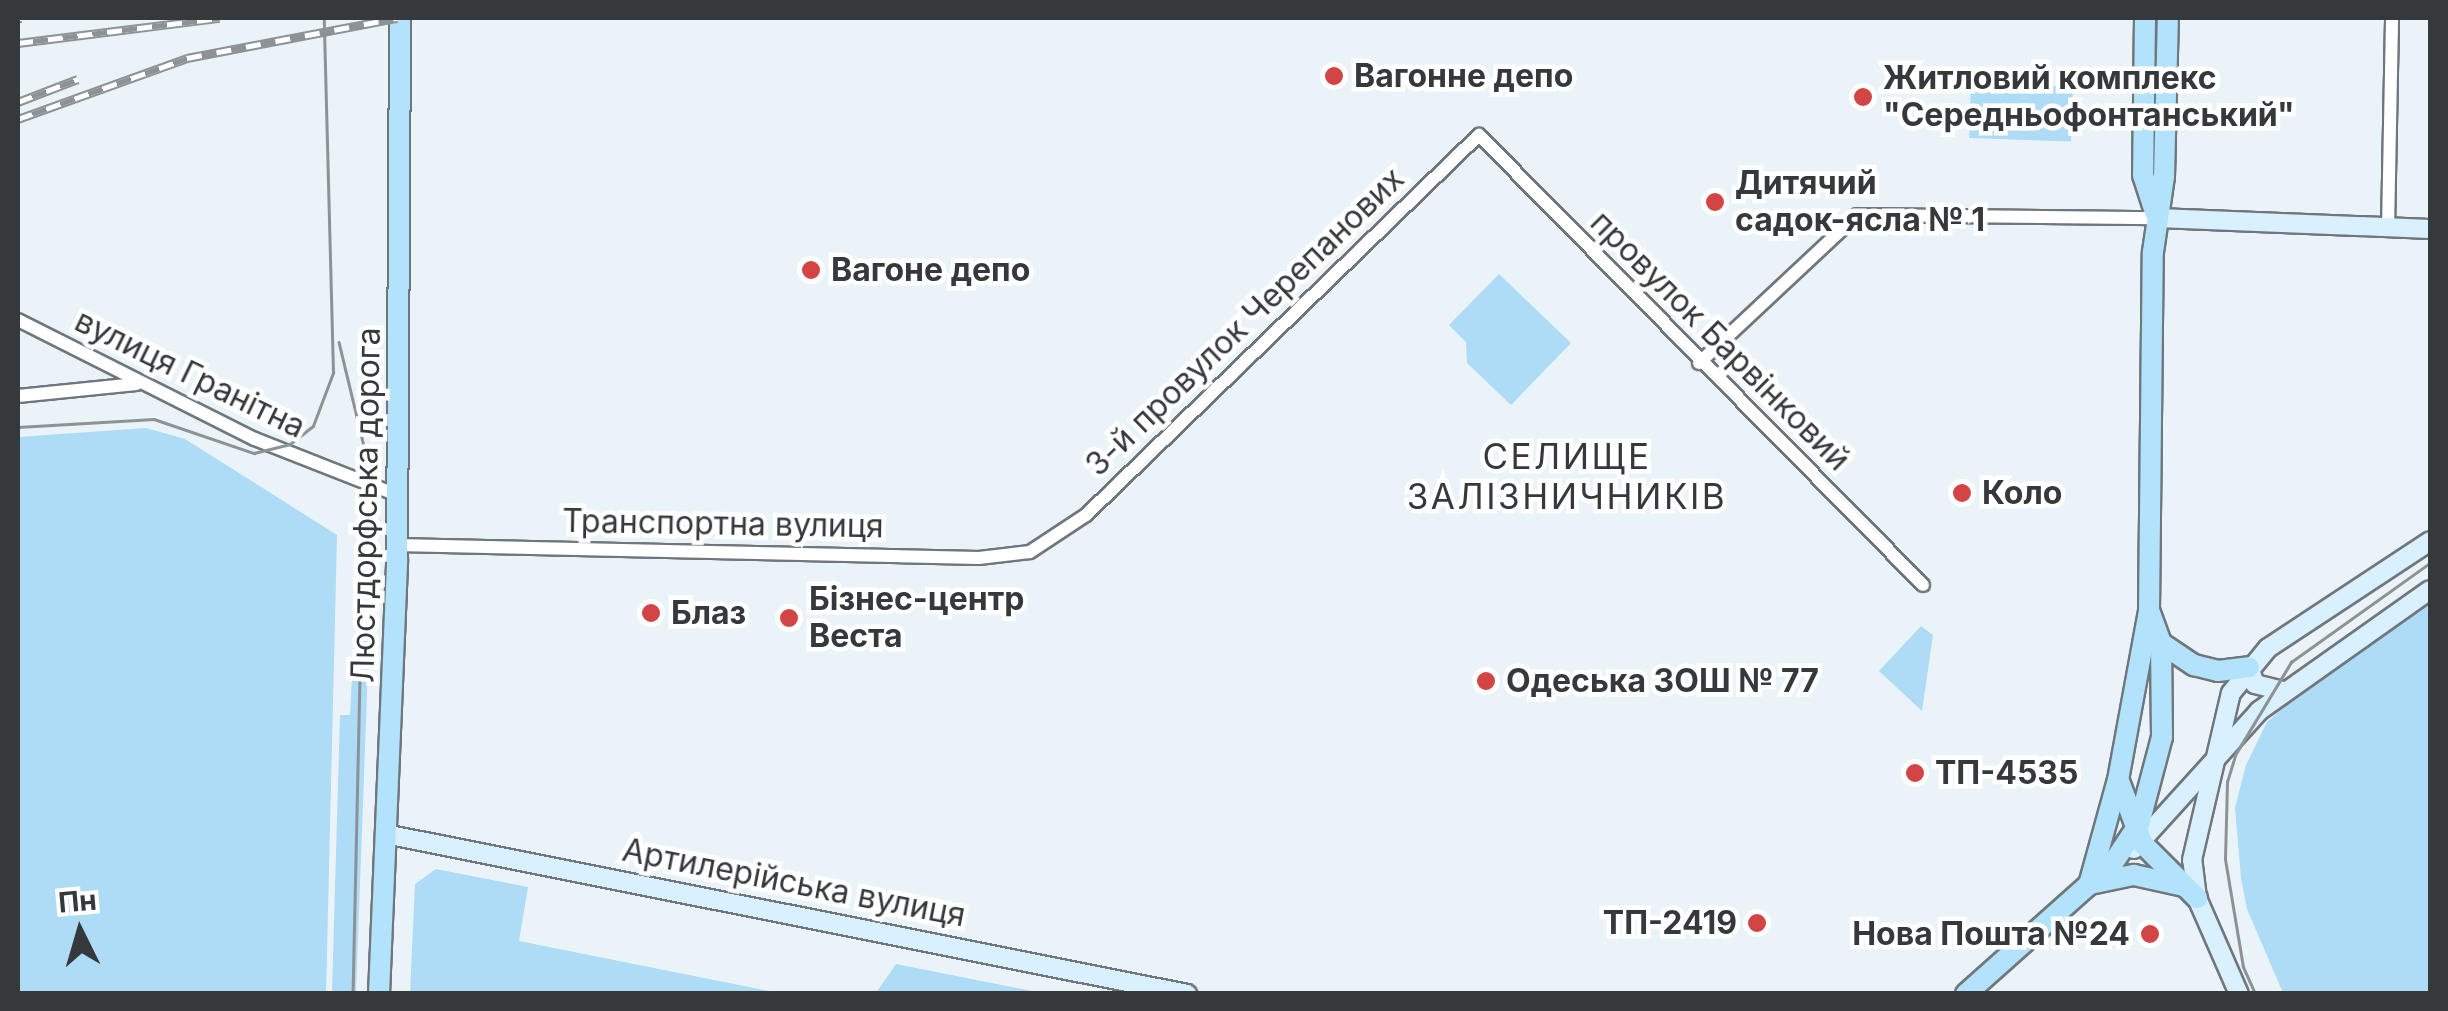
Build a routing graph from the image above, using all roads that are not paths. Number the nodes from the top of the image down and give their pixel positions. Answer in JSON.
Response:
{"nodes":[{"id":1,"x":400,"y":18,"type":"edge"},
{"id":2,"x":2145,"y":18,"type":"edge"},
{"id":3,"x":2168,"y":18,"type":"edge"},
{"id":4,"x":2392,"y":18,"type":"edge"},
{"id":5,"x":1480,"y":134,"type":"joint"},
{"id":6,"x":2158,"y":218,"type":"junction"},
{"id":7,"x":2388,"y":228,"type":"junction"},
{"id":8,"x":2430,"y":229,"type":"edge"},
{"id":9,"x":18,"y":320,"type":"edge"},
{"id":10,"x":1699,"y":363,"type":"junction"},
{"id":11,"x":138,"y":384,"type":"junction"},
{"id":12,"x":18,"y":396,"type":"edge"},
{"id":13,"x":397,"y":495,"type":"junction"},
{"id":14,"x":2430,"y":541,"type":"edge"},
{"id":15,"x":1046,"y":544,"type":"joint"},
{"id":16,"x":397,"y":545,"type":"junction"},
{"id":17,"x":1923,"y":585,"type":"dead end"},
{"id":18,"x":2430,"y":590,"type":"edge"},
{"id":19,"x":2150,"y":611,"type":"junction"},
{"id":20,"x":2161,"y":643,"type":"junction"},
{"id":21,"x":2249,"y":667,"type":"junction"},
{"id":22,"x":2283,"y":691,"type":"junction"},
{"id":23,"x":2210,"y":770,"type":"junction"},
{"id":24,"x":2118,"y":780,"type":"junction"},
{"id":25,"x":390,"y":835,"type":"junction"},
{"id":26,"x":2138,"y":837,"type":"junction"},
{"id":27,"x":2088,"y":885,"type":"junction"},
{"id":28,"x":2193,"y":893,"type":"junction"},
{"id":29,"x":379,"y":994,"type":"edge"},
{"id":30,"x":1186,"y":994,"type":"edge"},
{"id":31,"x":1966,"y":994,"type":"edge"},
{"id":32,"x":2239,"y":994,"type":"edge"}],
"edges":[{"from":1,"to":13,"type":"main road","name":"Люстдорфська дорога"},
{"from":2,"to":6,"type":"main road"},
{"from":3,"to":6,"type":"main road"},
{"from":4,"to":7,"type":"street"},
{"from":5,"to":10,"type":"street","name":"провулок Барвінковий"},
{"from":5,"to":15,"type":"street","name":"3-й провулок Черепанових"},
{"from":6,"to":7,"type":"street"},
{"from":6,"to":10,"type":"street"},
{"from":6,"to":19,"type":"main road"},
{"from":7,"to":8,"type":"street"},
{"from":9,"to":11,"type":"street","name":"вулиця Гранітна"},
{"from":10,"to":17,"type":"street","name":"провулок Барвінковий"},
{"from":11,"to":12,"type":"street"},
{"from":11,"to":13,"type":"street","name":"вулиця Гранітна"},
{"from":13,"to":16,"type":"main road","name":"Люстдорфська дорога"},
{"from":14,"to":21,"type":"street"},
{"from":15,"to":16,"type":"street","name":"Транспортна вулиця"},
{"from":16,"to":25,"type":"main road","name":"Люстдорфська дорога"},
{"from":18,"to":22,"type":"street"},
{"from":19,"to":20,"type":"main road"},
{"from":19,"to":24,"type":"main road"},
{"from":20,"to":21,"type":"main road"},
{"from":20,"to":26,"type":"main road"},
{"from":21,"to":22,"type":"street"},
{"from":21,"to":23,"type":"street"},
{"from":22,"to":23,"type":"street"},
{"from":23,"to":26,"type":"street"},
{"from":23,"to":28,"type":"street"},
{"from":24,"to":26,"type":"main road"},
{"from":24,"to":27,"type":"main road"},
{"from":25,"to":29,"type":"main road","name":"Люстдорфська дорога"},
{"from":25,"to":30,"type":"street","name":"Артилерійська вулиця"},
{"from":26,"to":27,"type":"main road"},
{"from":26,"to":28,"type":"main road"},
{"from":27,"to":28,"type":"main road"},
{"from":27,"to":31,"type":"main road"},
{"from":28,"to":32,"type":"street"}]}
